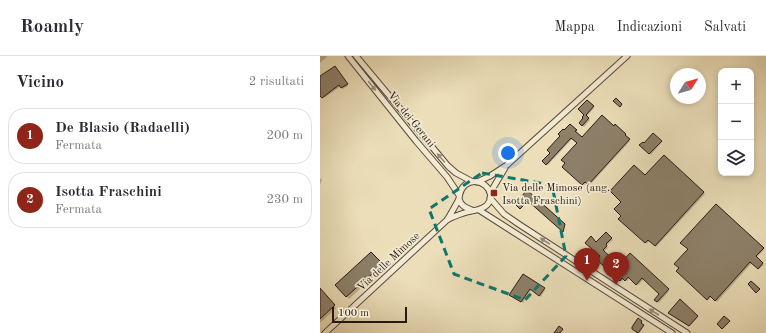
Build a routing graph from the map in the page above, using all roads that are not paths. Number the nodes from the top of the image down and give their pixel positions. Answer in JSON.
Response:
{"nodes":[{"id":1,"x":348,"y":56,"type":"edge"},
{"id":2,"x":356,"y":56,"type":"edge"},
{"id":3,"x":627,"y":56,"type":"edge"},
{"id":4,"x":508,"y":165,"type":"junction"},
{"id":5,"x":471,"y":182,"type":"junction"},
{"id":6,"x":477,"y":182,"type":"junction"},
{"id":7,"x":490,"y":196,"type":"junction"},
{"id":8,"x":459,"y":197,"type":"junction"},
{"id":9,"x":472,"y":210,"type":"junction"},
{"id":10,"x":480,"y":210,"type":"junction"},
{"id":11,"x":447,"y":220,"type":"junction"},
{"id":12,"x":325,"y":333,"type":"edge"},
{"id":13,"x":672,"y":333,"type":"edge"},
{"id":14,"x":687,"y":333,"type":"edge"}],
"edges":[{"from":1,"to":8,"type":"street","name":"Via dei Gerani","one_way":true},
{"from":5,"to":2,"type":"street","name":"Via dei Gerani","one_way":true},
{"from":3,"to":4,"type":"street"},
{"from":4,"to":6,"type":"street"},
{"from":4,"to":7,"type":"street"},
{"from":5,"to":6,"type":"street"},
{"from":5,"to":8,"type":"street"},
{"from":6,"to":7,"type":"street"},
{"from":7,"to":10,"type":"street"},
{"from":14,"to":7,"type":"street","one_way":true},
{"from":8,"to":9,"type":"street"},
{"from":8,"to":11,"type":"street"},
{"from":9,"to":10,"type":"street"},
{"from":9,"to":11,"type":"street"},
{"from":10,"to":13,"type":"street"},
{"from":11,"to":12,"type":"street","name":"Via delle Mimose"}]}
